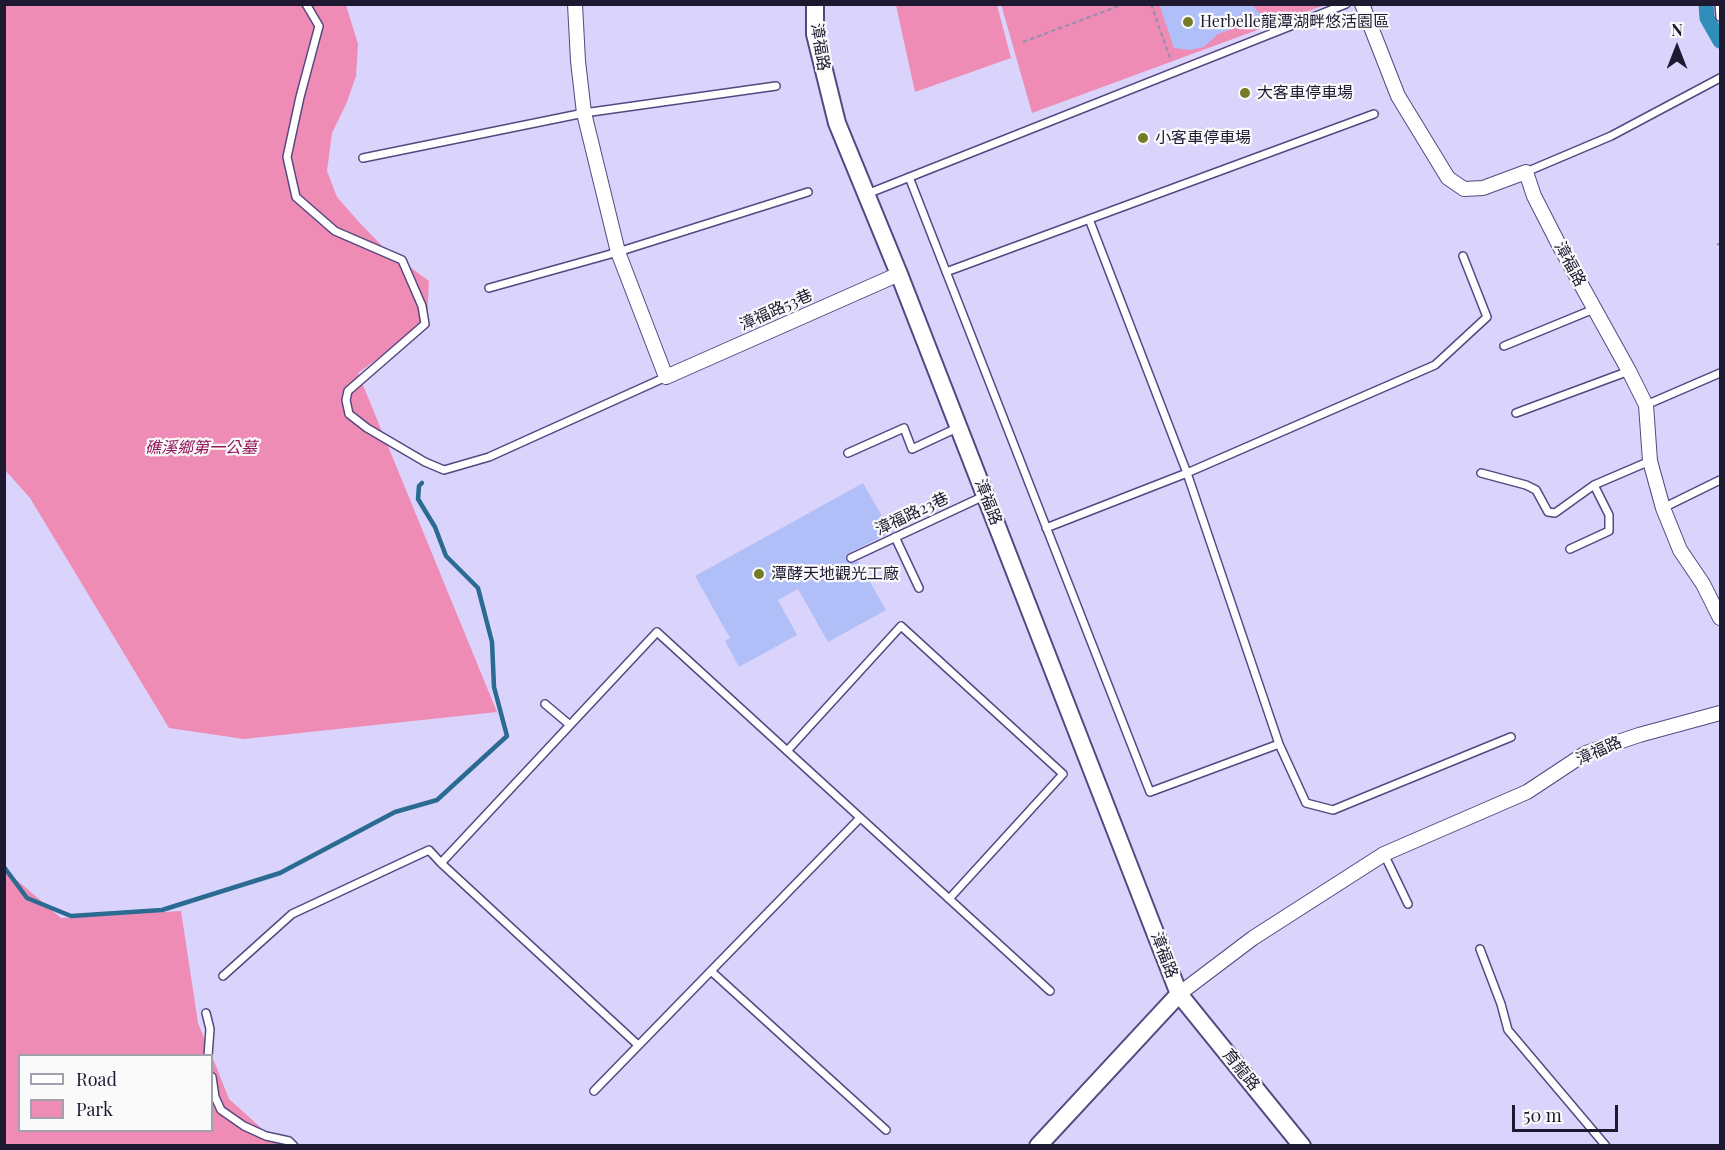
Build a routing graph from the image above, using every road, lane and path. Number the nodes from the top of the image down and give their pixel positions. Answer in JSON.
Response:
{"nodes":[{"id":1,"x":306,"y":4,"type":"edge"},
{"id":2,"x":575,"y":4,"type":"edge"},
{"id":3,"x":815,"y":4,"type":"edge"},
{"id":4,"x":1124,"y":4,"type":"edge"},
{"id":5,"x":1151,"y":4,"type":"edge"},
{"id":6,"x":1346,"y":4,"type":"edge"},
{"id":7,"x":1362,"y":4,"type":"edge"},
{"id":8,"x":1719,"y":4,"type":"edge"},
{"id":9,"x":1720,"y":17,"type":"edge"},
{"id":10,"x":1023,"y":42,"type":"dead end"},
{"id":11,"x":1175,"y":72,"type":"junction"},
{"id":12,"x":1720,"y":78,"type":"edge"},
{"id":13,"x":776,"y":86,"type":"dead end"},
{"id":14,"x":584,"y":113,"type":"junction"},
{"id":15,"x":1374,"y":114,"type":"dead end"},
{"id":16,"x":363,"y":158,"type":"dead end"},
{"id":17,"x":1526,"y":172,"type":"junction"},
{"id":18,"x":909,"y":177,"type":"junction"},
{"id":19,"x":808,"y":192,"type":"dead end"},
{"id":20,"x":867,"y":194,"type":"junction"},
{"id":21,"x":1089,"y":219,"type":"junction"},
{"id":22,"x":618,"y":252,"type":"junction"},
{"id":23,"x":1462,"y":256,"type":"dead end"},
{"id":24,"x":946,"y":272,"type":"junction"},
{"id":25,"x":899,"y":274,"type":"junction"},
{"id":26,"x":489,"y":288,"type":"dead end"},
{"id":27,"x":1594,"y":309,"type":"junction"},
{"id":28,"x":1504,"y":346,"type":"dead end"},
{"id":29,"x":1629,"y":371,"type":"junction"},
{"id":30,"x":1720,"y":373,"type":"edge"},
{"id":31,"x":666,"y":377,"type":"junction"},
{"id":32,"x":1646,"y":405,"type":"junction"},
{"id":33,"x":1516,"y":413,"type":"dead end"},
{"id":34,"x":958,"y":427,"type":"junction"},
{"id":35,"x":848,"y":453,"type":"dead end"},
{"id":36,"x":1650,"y":461,"type":"junction"},
{"id":37,"x":1187,"y":473,"type":"junction"},
{"id":38,"x":1481,"y":473,"type":"dead end"},
{"id":39,"x":1720,"y":480,"type":"edge"},
{"id":40,"x":1594,"y":485,"type":"junction"},
{"id":41,"x":985,"y":495,"type":"junction"},
{"id":42,"x":1664,"y":508,"type":"junction"},
{"id":43,"x":1047,"y":528,"type":"junction"},
{"id":44,"x":895,"y":537,"type":"junction"},
{"id":45,"x":1570,"y":549,"type":"dead end"},
{"id":46,"x":850,"y":558,"type":"dead end"},
{"id":47,"x":919,"y":588,"type":"dead end"},
{"id":48,"x":1720,"y":618,"type":"edge"},
{"id":49,"x":545,"y":704,"type":"dead end"},
{"id":50,"x":1720,"y":713,"type":"edge"},
{"id":51,"x":570,"y":725,"type":"junction"},
{"id":52,"x":1511,"y":737,"type":"dead end"},
{"id":53,"x":1279,"y":744,"type":"junction"},
{"id":54,"x":787,"y":751,"type":"junction"},
{"id":55,"x":860,"y":818,"type":"junction"},
{"id":56,"x":1384,"y":854,"type":"junction"},
{"id":57,"x":441,"y":863,"type":"junction"},
{"id":58,"x":949,"y":899,"type":"junction"},
{"id":59,"x":1408,"y":904,"type":"dead end"},
{"id":60,"x":1480,"y":949,"type":"dead end"},
{"id":61,"x":711,"y":971,"type":"junction"},
{"id":62,"x":223,"y":976,"type":"dead end"},
{"id":63,"x":1050,"y":991,"type":"dead end"},
{"id":64,"x":1179,"y":994,"type":"junction"},
{"id":65,"x":206,"y":1013,"type":"dead end"},
{"id":66,"x":638,"y":1045,"type":"junction"},
{"id":67,"x":208,"y":1054,"type":"edge"},
{"id":68,"x":213,"y":1084,"type":"edge"},
{"id":69,"x":594,"y":1091,"type":"dead end"},
{"id":70,"x":886,"y":1130,"type":"dead end"},
{"id":71,"x":294,"y":1146,"type":"edge"},
{"id":72,"x":1038,"y":1146,"type":"edge"},
{"id":73,"x":1302,"y":1146,"type":"edge"},
{"id":74,"x":1606,"y":1146,"type":"edge"}],
"edges":[{"from":1,"to":31,"type":"lane"},
{"from":2,"to":14,"type":"street"},
{"from":3,"to":20,"type":"street","name":"漳福路"},
{"from":4,"to":10,"type":"path"},
{"from":5,"to":11,"type":"path"},
{"from":6,"to":11,"type":"lane"},
{"from":7,"to":17,"type":"street"},
{"from":8,"to":9,"type":"lane"},
{"from":11,"to":18,"type":"lane"},
{"from":12,"to":17,"type":"lane"},
{"from":13,"to":14,"type":"lane"},
{"from":14,"to":16,"type":"lane"},
{"from":14,"to":22,"type":"street"},
{"from":15,"to":21,"type":"lane"},
{"from":17,"to":27,"type":"street","name":"漳福路"},
{"from":18,"to":20,"type":"lane"},
{"from":18,"to":24,"type":"lane"},
{"from":19,"to":22,"type":"lane"},
{"from":20,"to":25,"type":"street","name":"漳福路"},
{"from":21,"to":24,"type":"lane"},
{"from":21,"to":37,"type":"lane"},
{"from":22,"to":26,"type":"lane"},
{"from":22,"to":31,"type":"street"},
{"from":23,"to":37,"type":"lane"},
{"from":24,"to":43,"type":"lane"},
{"from":25,"to":31,"type":"street","name":"漳福路53巷"},
{"from":25,"to":34,"type":"street","name":"漳福路"},
{"from":27,"to":28,"type":"lane"},
{"from":27,"to":29,"type":"street","name":"漳福路"},
{"from":29,"to":32,"type":"street","name":"漳福路"},
{"from":29,"to":33,"type":"lane"},
{"from":30,"to":32,"type":"lane"},
{"from":32,"to":36,"type":"street","name":"漳福路"},
{"from":34,"to":35,"type":"lane"},
{"from":34,"to":41,"type":"street","name":"漳福路"},
{"from":36,"to":40,"type":"lane"},
{"from":36,"to":42,"type":"street","name":"漳福路"},
{"from":37,"to":43,"type":"lane"},
{"from":37,"to":53,"type":"lane"},
{"from":38,"to":40,"type":"lane"},
{"from":39,"to":42,"type":"lane"},
{"from":40,"to":45,"type":"lane"},
{"from":41,"to":44,"type":"lane","name":"漳福路23巷"},
{"from":41,"to":64,"type":"street","name":"漳福路"},
{"from":42,"to":48,"type":"street","name":"漳福路"},
{"from":43,"to":53,"type":"lane"},
{"from":44,"to":46,"type":"lane","name":"漳福路23巷"},
{"from":44,"to":47,"type":"lane"},
{"from":49,"to":51,"type":"lane"},
{"from":50,"to":56,"type":"street","name":"漳福路"},
{"from":51,"to":54,"type":"lane"},
{"from":51,"to":57,"type":"lane"},
{"from":52,"to":53,"type":"lane"},
{"from":54,"to":55,"type":"lane"},
{"from":54,"to":58,"type":"lane"},
{"from":55,"to":58,"type":"lane"},
{"from":55,"to":61,"type":"lane"},
{"from":56,"to":59,"type":"lane"},
{"from":56,"to":64,"type":"street","name":"漳福路"},
{"from":57,"to":62,"type":"lane"},
{"from":57,"to":66,"type":"lane"},
{"from":58,"to":63,"type":"lane"},
{"from":60,"to":74,"type":"lane"},
{"from":61,"to":66,"type":"lane"},
{"from":61,"to":70,"type":"lane"},
{"from":64,"to":72,"type":"street","name":"漳福路"},
{"from":64,"to":73,"type":"street","name":"育龍路"},
{"from":65,"to":67,"type":"lane"},
{"from":66,"to":69,"type":"lane"},
{"from":68,"to":71,"type":"lane"}]}
